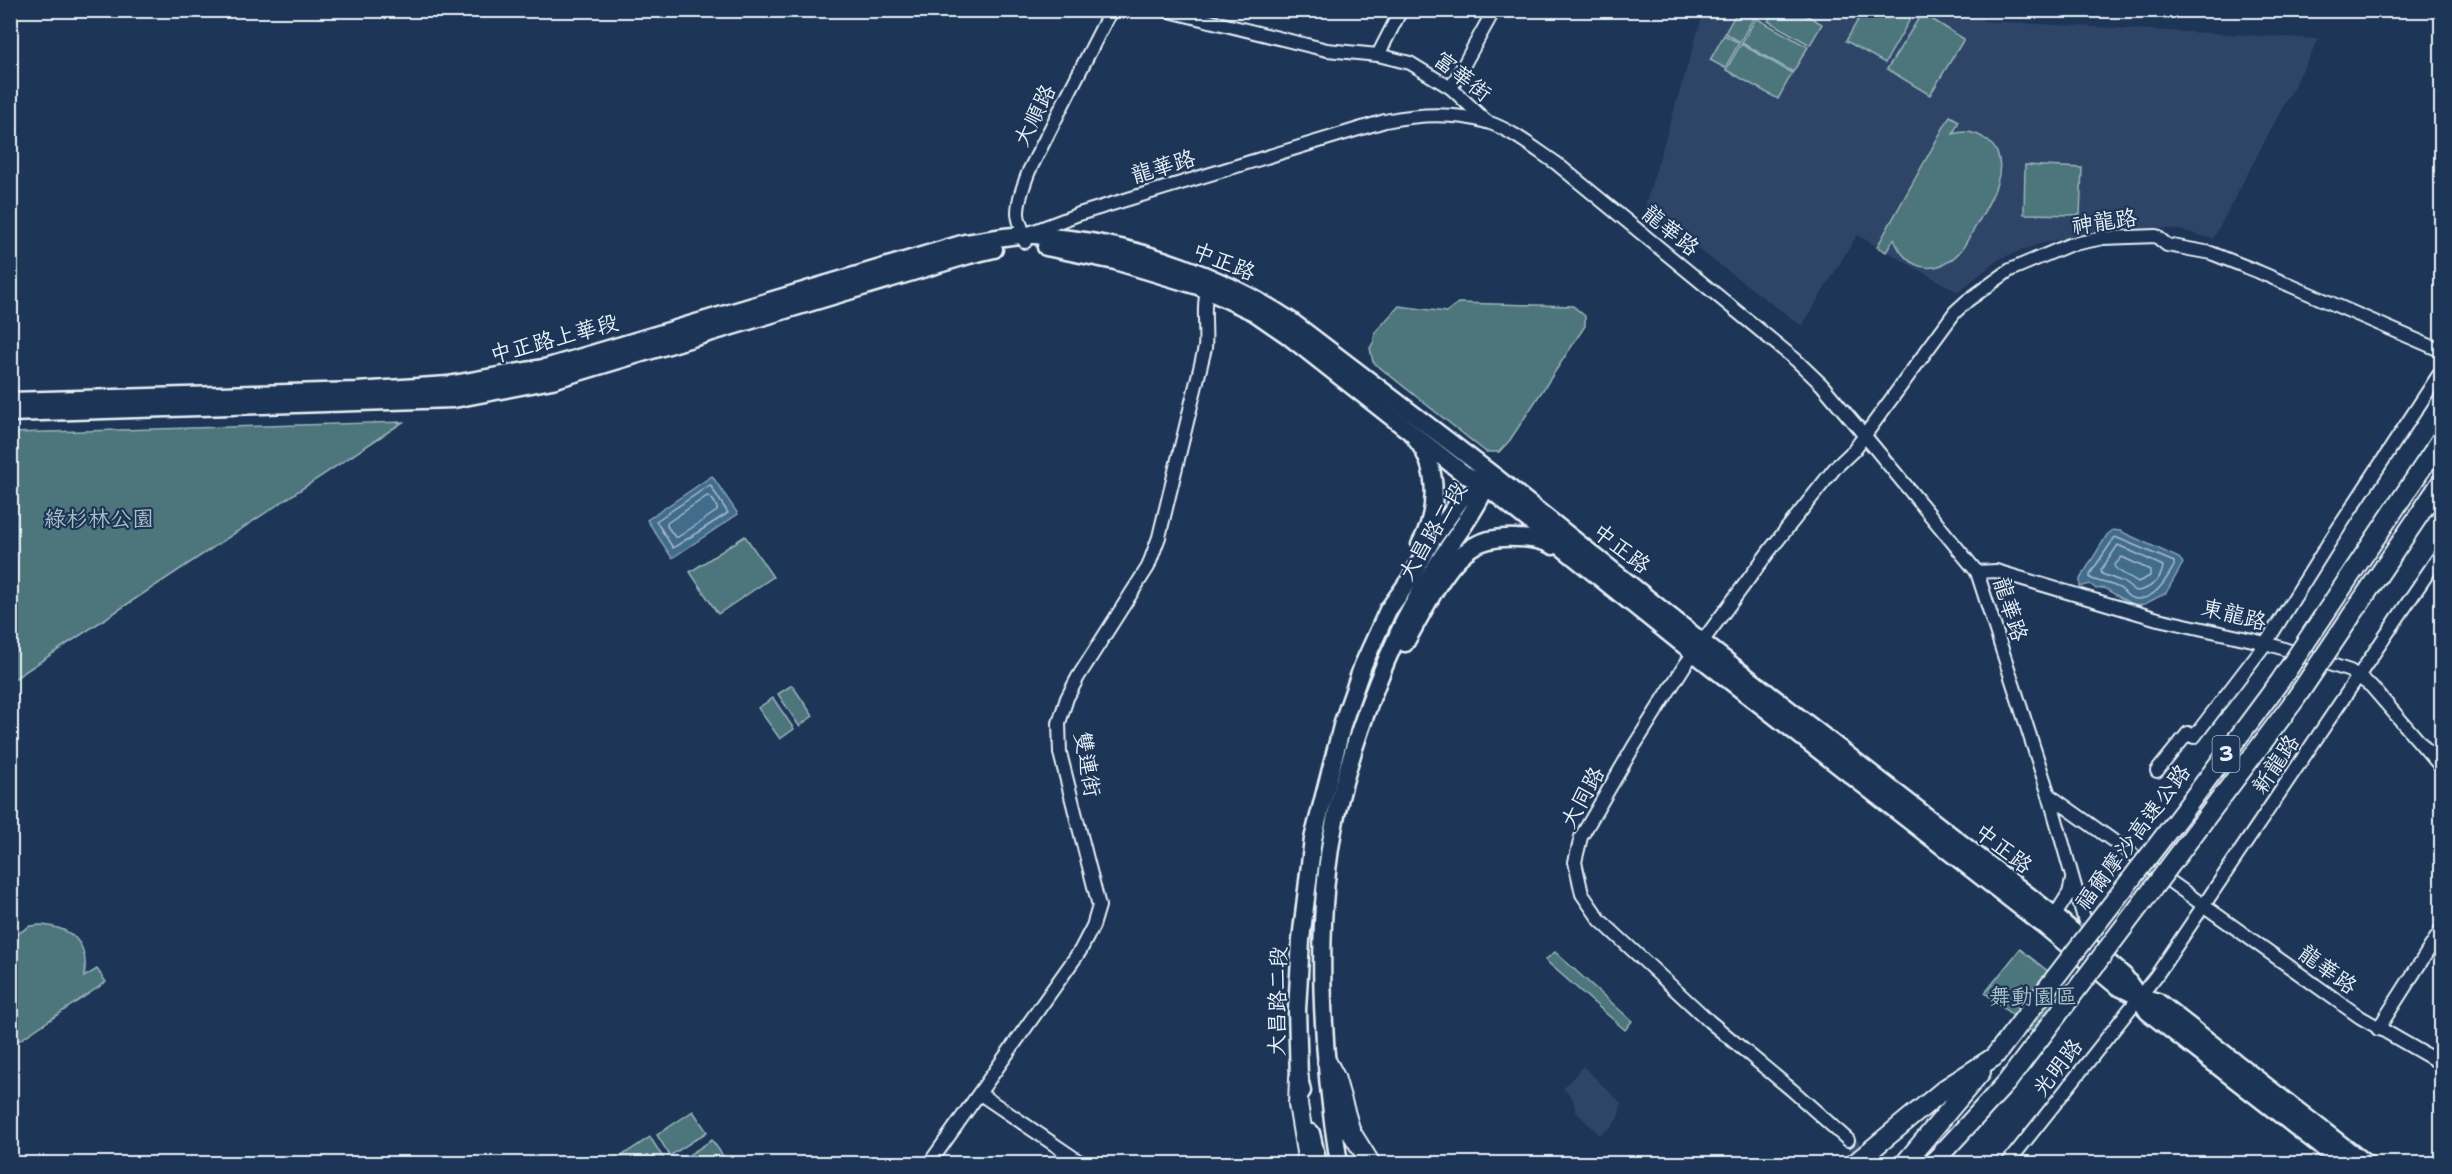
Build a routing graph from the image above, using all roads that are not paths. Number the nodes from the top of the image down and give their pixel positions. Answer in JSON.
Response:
{"nodes":[{"id":1,"x":1111,"y":10,"type":"edge"},
{"id":2,"x":1165,"y":10,"type":"edge"},
{"id":3,"x":1401,"y":10,"type":"edge"},
{"id":4,"x":1494,"y":10,"type":"edge"},
{"id":5,"x":1378,"y":55,"type":"junction"},
{"id":6,"x":1451,"y":88,"type":"junction"},
{"id":7,"x":1488,"y":122,"type":"junction"},
{"id":8,"x":1025,"y":239,"type":"junction"},
{"id":9,"x":1211,"y":284,"type":"junction"},
{"id":10,"x":2442,"y":351,"type":"edge"},
{"id":11,"x":2442,"y":370,"type":"edge"},
{"id":12,"x":10,"y":401,"type":"edge"},
{"id":13,"x":85,"y":404,"type":"junction"},
{"id":14,"x":10,"y":413,"type":"edge"},
{"id":15,"x":1401,"y":423,"type":"junction"},
{"id":16,"x":1865,"y":436,"type":"junction"},
{"id":17,"x":2442,"y":438,"type":"edge"},
{"id":18,"x":2442,"y":481,"type":"edge"},
{"id":19,"x":1486,"y":486,"type":"junction"},
{"id":20,"x":2442,"y":552,"type":"edge"},
{"id":21,"x":1579,"y":561,"type":"junction"},
{"id":22,"x":1977,"y":572,"type":"junction"},
{"id":23,"x":1388,"y":610,"type":"junction"},
{"id":24,"x":2266,"y":643,"type":"junction"},
{"id":25,"x":1698,"y":647,"type":"junction"},
{"id":26,"x":2358,"y":678,"type":"junction"},
{"id":27,"x":1372,"y":698,"type":"junction"},
{"id":28,"x":2442,"y":768,"type":"edge"},
{"id":29,"x":2157,"y":771,"type":"dead end"},
{"id":30,"x":2049,"y":795,"type":"junction"},
{"id":31,"x":2072,"y":879,"type":"junction"},
{"id":32,"x":2205,"y":905,"type":"junction"},
{"id":33,"x":2051,"y":922,"type":"junction"},
{"id":34,"x":2442,"y":929,"type":"edge"},
{"id":35,"x":2083,"y":949,"type":"junction"},
{"id":36,"x":2138,"y":996,"type":"junction"},
{"id":37,"x":2378,"y":1029,"type":"junction"},
{"id":38,"x":1994,"y":1057,"type":"junction"},
{"id":39,"x":1327,"y":1062,"type":"junction"},
{"id":40,"x":2442,"y":1064,"type":"edge"},
{"id":41,"x":2237,"y":1073,"type":"junction"},
{"id":42,"x":1299,"y":1078,"type":"junction"},
{"id":43,"x":2007,"y":1082,"type":"junction"},
{"id":44,"x":980,"y":1094,"type":"junction"},
{"id":45,"x":1848,"y":1140,"type":"tunnel mouth"},
{"id":46,"x":929,"y":1164,"type":"edge"},
{"id":47,"x":1083,"y":1164,"type":"edge"},
{"id":48,"x":1308,"y":1164,"type":"edge"},
{"id":49,"x":1317,"y":1164,"type":"edge"},
{"id":50,"x":1339,"y":1164,"type":"edge"},
{"id":51,"x":1371,"y":1164,"type":"edge"},
{"id":52,"x":1854,"y":1164,"type":"edge"},
{"id":53,"x":1904,"y":1164,"type":"edge"},
{"id":54,"x":1932,"y":1164,"type":"edge"},
{"id":55,"x":1950,"y":1164,"type":"edge"},
{"id":56,"x":2007,"y":1164,"type":"edge"},
{"id":57,"x":2344,"y":1164,"type":"edge"},
{"id":58,"x":2366,"y":1164,"type":"edge"}],
"edges":[{"from":1,"to":8,"type":"street","name":"大順路"},
{"from":2,"to":5,"type":"street","name":"富華街"},
{"from":3,"to":5,"type":"street"},
{"from":4,"to":6,"type":"street"},
{"from":5,"to":6,"type":"street","name":"富華街"},
{"from":6,"to":7,"type":"street","name":"富華街"},
{"from":7,"to":8,"type":"street","name":"龍華路"},
{"from":7,"to":16,"type":"street","name":"龍華路"},
{"from":8,"to":9,"type":"main road","name":"中正路"},
{"from":8,"to":13,"type":"main road","name":"中正路上華段"},
{"from":9,"to":15,"type":"main road","name":"中正路"},
{"from":9,"to":25,"type":"main road","name":"中正路"},
{"from":9,"to":44,"type":"street","name":"雙連街"},
{"from":10,"to":16,"type":"street","name":"神龍路"},
{"from":11,"to":24,"type":"street"},
{"from":12,"to":13,"type":"main road"},
{"from":13,"to":14,"type":"main road"},
{"from":15,"to":19,"type":"main road","name":"中正路"},
{"from":15,"to":23,"type":"main road"},
{"from":16,"to":22,"type":"street","name":"龍華路"},
{"from":16,"to":25,"type":"street","name":"大同路"},
{"from":17,"to":38,"type":"highway","name":"福爾摩沙高速公路","number":"3","bridge":true},
{"from":18,"to":43,"type":"highway","number":"3","bridge":true},
{"from":19,"to":21,"type":"main road","name":"中正路"},
{"from":19,"to":23,"type":"main road","name":"大昌路二段"},
{"from":19,"to":27,"type":"main road","name":"大昌路二段"},
{"from":20,"to":26,"type":"street","name":"新龍路"},
{"from":21,"to":25,"type":"main road","name":"中正路"},
{"from":21,"to":27,"type":"main road"},
{"from":22,"to":24,"type":"street","name":"東龍路"},
{"from":22,"to":30,"type":"street","name":"龍華路"},
{"from":23,"to":42,"type":"main road","name":"大昌路二段"},
{"from":24,"to":26,"type":"street","name":"東龍路"},
{"from":24,"to":29,"type":"street"},
{"from":25,"to":33,"type":"main road","name":"中正路"},
{"from":25,"to":45,"type":"street","name":"大同路"},
{"from":26,"to":28,"type":"street","name":"東龍路"},
{"from":26,"to":32,"type":"street","name":"新龍路"},
{"from":27,"to":39,"type":"main road","name":"大昌路二段"},
{"from":30,"to":31,"type":"street","name":"龍華路"},
{"from":30,"to":32,"type":"street","name":"龍華路"},
{"from":31,"to":33,"type":"street"},
{"from":31,"to":35,"type":"street","name":"龍華路"},
{"from":32,"to":36,"type":"street","name":"新龍路"},
{"from":32,"to":37,"type":"street","name":"龍華路"},
{"from":33,"to":35,"type":"main road","name":"中正路"},
{"from":34,"to":37,"type":"street"},
{"from":35,"to":36,"type":"main road","name":"中正路"},
{"from":36,"to":41,"type":"main road","name":"中正路"},
{"from":36,"to":56,"type":"street","name":"光明路"},
{"from":37,"to":40,"type":"street","name":"龍華路"},
{"from":38,"to":52,"type":"highway"},
{"from":38,"to":53,"type":"highway","name":"福爾摩沙高速公路","number":"3"},
{"from":39,"to":50,"type":"main road","name":"大昌路二段"},
{"from":39,"to":51,"type":"highway"},
{"from":41,"to":57,"type":"main road","name":"中正路"},
{"from":41,"to":58,"type":"main road","name":"中正路"},
{"from":42,"to":48,"type":"highway"},
{"from":42,"to":49,"type":"main road","name":"大昌路二段"},
{"from":43,"to":54,"type":"highway","number":"3"},
{"from":43,"to":55,"type":"highway"},
{"from":44,"to":46,"type":"street","name":"雙連街"},
{"from":44,"to":47,"type":"street"}]}
